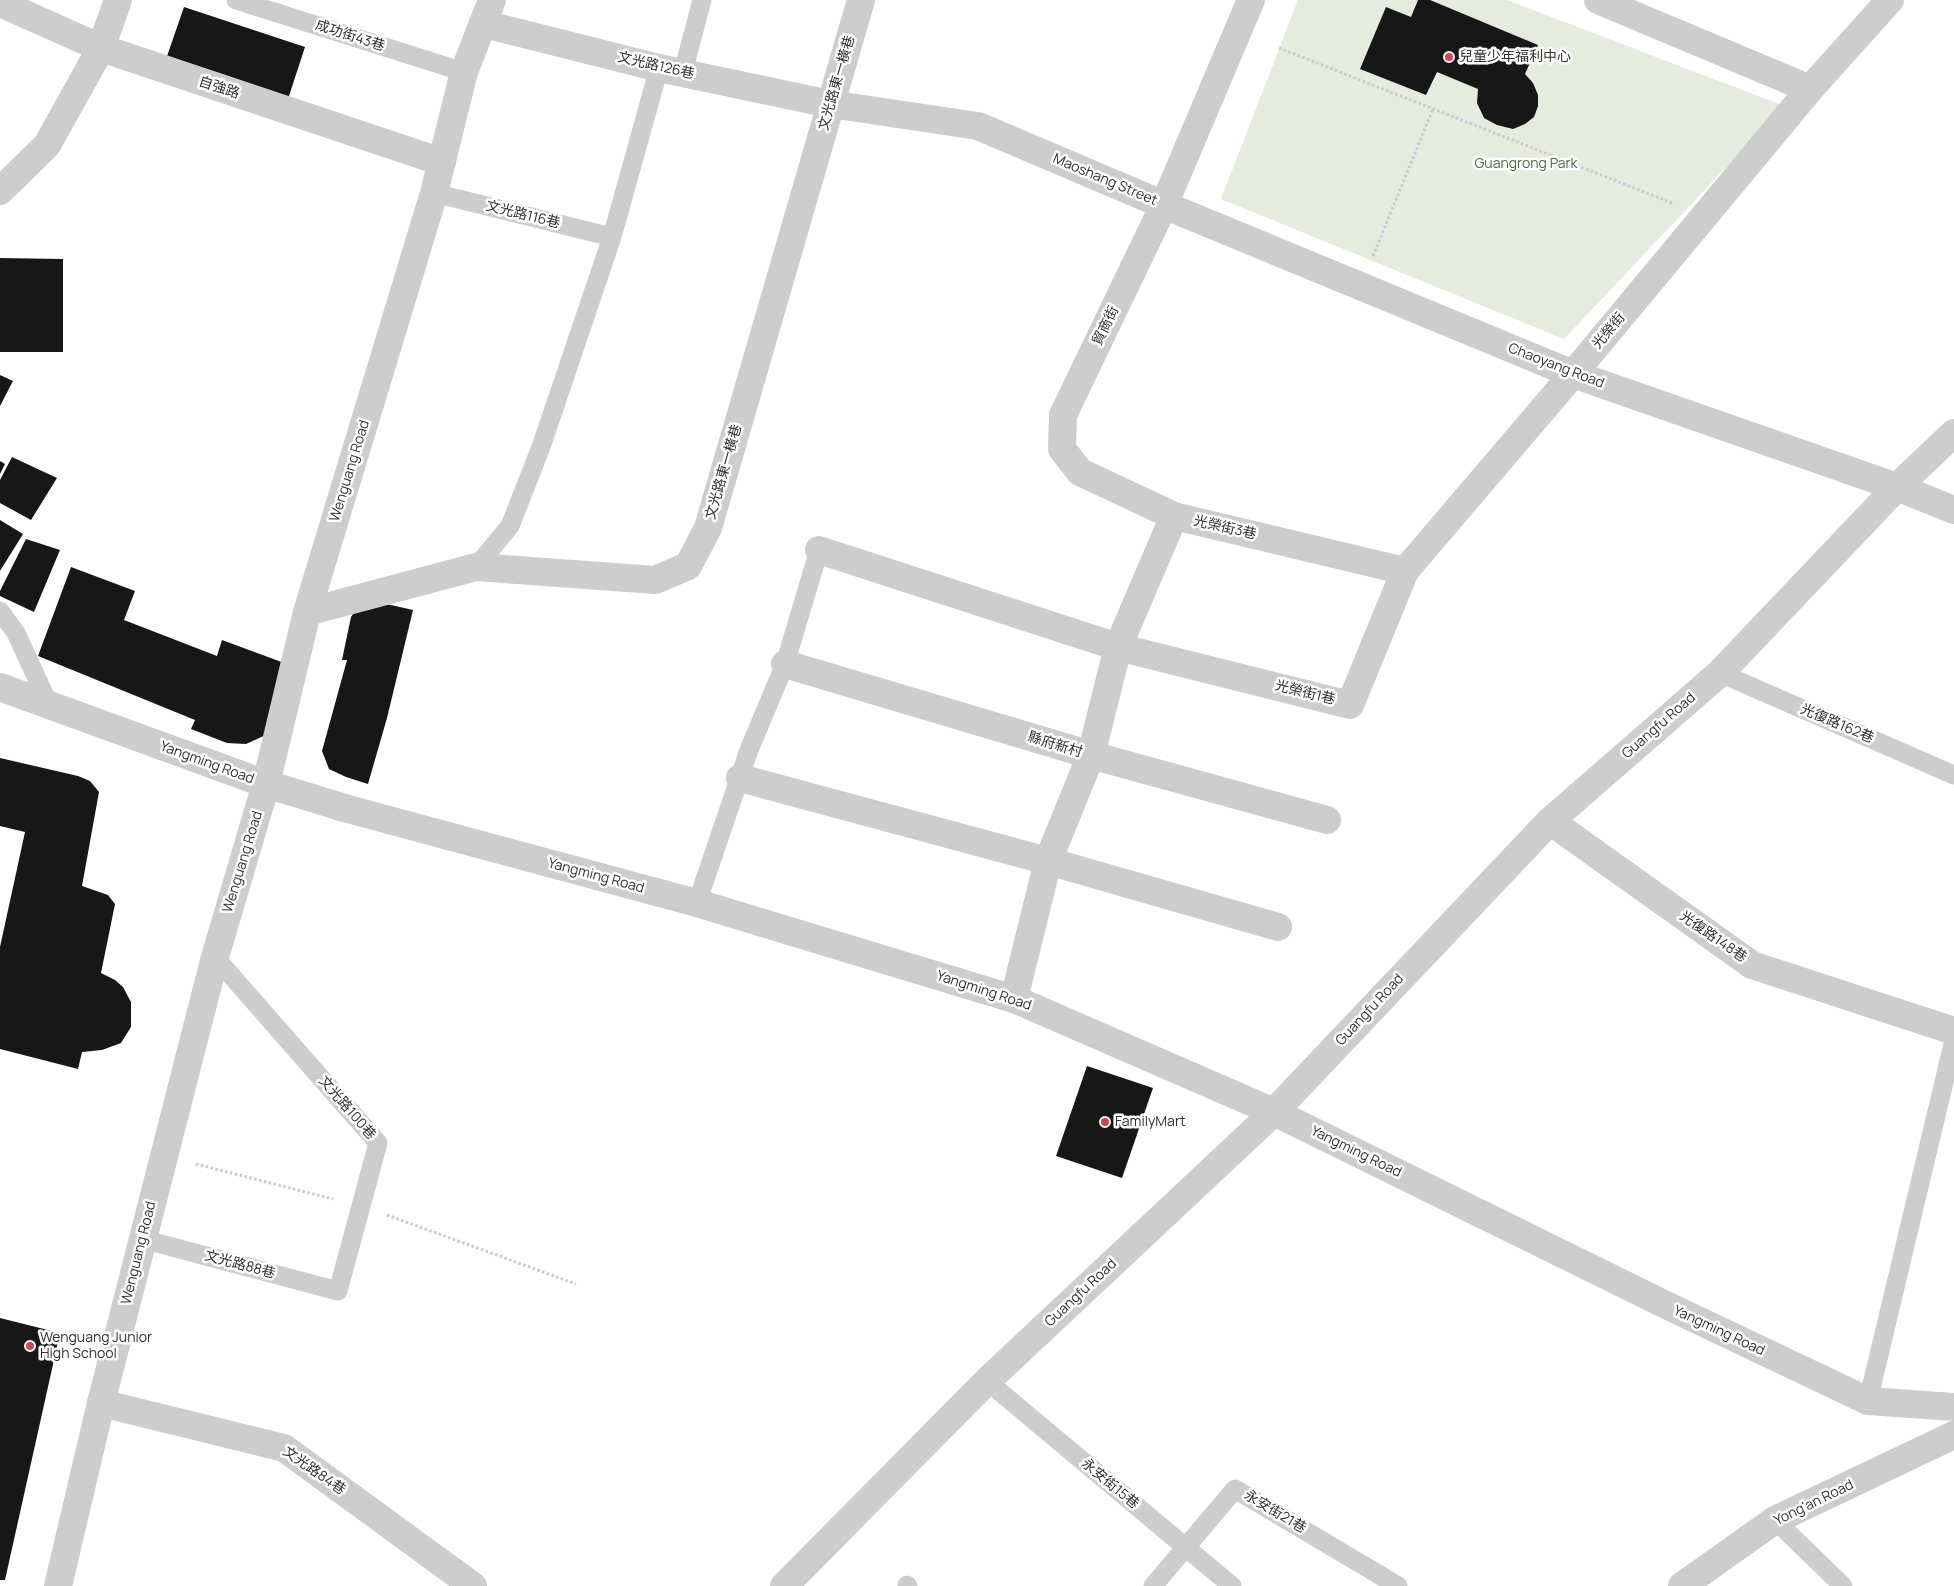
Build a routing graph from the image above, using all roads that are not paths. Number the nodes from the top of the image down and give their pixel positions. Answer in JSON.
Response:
{"nodes":[{"id":1,"x":118,"y":0,"type":"edge"},
{"id":2,"x":236,"y":0,"type":"edge"},
{"id":3,"x":702,"y":0,"type":"edge"},
{"id":4,"x":861,"y":0,"type":"edge"},
{"id":5,"x":1251,"y":0,"type":"edge"},
{"id":6,"x":1598,"y":0,"type":"edge"},
{"id":7,"x":1890,"y":0,"type":"edge"},
{"id":8,"x":0,"y":3,"type":"edge"},
{"id":9,"x":488,"y":12,"type":"edge"},
{"id":10,"x":101,"y":48,"type":"junction"},
{"id":11,"x":671,"y":70,"type":"junction"},
{"id":12,"x":464,"y":72,"type":"junction"},
{"id":13,"x":1810,"y":89,"type":"junction"},
{"id":14,"x":830,"y":104,"type":"junction"},
{"id":15,"x":442,"y":162,"type":"junction"},
{"id":16,"x":0,"y":191,"type":"edge"},
{"id":17,"x":434,"y":193,"type":"junction"},
{"id":18,"x":1164,"y":205,"type":"junction"},
{"id":19,"x":612,"y":237,"type":"junction"},
{"id":20,"x":1573,"y":374,"type":"junction"},
{"id":21,"x":1954,"y":433,"type":"edge"},
{"id":22,"x":1062,"y":449,"type":"joint"},
{"id":23,"x":1897,"y":487,"type":"junction"},
{"id":24,"x":1954,"y":510,"type":"edge"},
{"id":25,"x":1174,"y":516,"type":"junction"},
{"id":26,"x":819,"y":550,"type":"joint"},
{"id":27,"x":476,"y":567,"type":"junction"},
{"id":28,"x":1405,"y":570,"type":"junction"},
{"id":29,"x":0,"y":611,"type":"edge"},
{"id":30,"x":307,"y":612,"type":"junction"},
{"id":31,"x":1118,"y":647,"type":"junction"},
{"id":32,"x":785,"y":664,"type":"junction"},
{"id":33,"x":1720,"y":673,"type":"junction"},
{"id":34,"x":0,"y":687,"type":"edge"},
{"id":35,"x":50,"y":707,"type":"junction"},
{"id":36,"x":1091,"y":755,"type":"junction"},
{"id":37,"x":1954,"y":775,"type":"edge"},
{"id":38,"x":740,"y":778,"type":"junction"},
{"id":39,"x":266,"y":784,"type":"junction"},
{"id":40,"x":1327,"y":820,"type":"dead end"},
{"id":41,"x":1550,"y":821,"type":"junction"},
{"id":42,"x":1048,"y":861,"type":"junction"},
{"id":43,"x":697,"y":903,"type":"junction"},
{"id":44,"x":1278,"y":927,"type":"dead end"},
{"id":45,"x":215,"y":957,"type":"junction"},
{"id":46,"x":1014,"y":999,"type":"junction"},
{"id":47,"x":1954,"y":1031,"type":"edge"},
{"id":48,"x":1954,"y":1040,"type":"edge"},
{"id":49,"x":1274,"y":1112,"type":"junction"},
{"id":50,"x":142,"y":1240,"type":"junction"},
{"id":51,"x":338,"y":1291,"type":"joint"},
{"id":52,"x":987,"y":1381,"type":"junction"},
{"id":53,"x":1868,"y":1401,"type":"junction"},
{"id":54,"x":101,"y":1403,"type":"junction"},
{"id":55,"x":1954,"y":1407,"type":"edge"},
{"id":56,"x":1954,"y":1434,"type":"edge"},
{"id":57,"x":1775,"y":1520,"type":"junction"},
{"id":58,"x":1186,"y":1547,"type":"junction"},
{"id":59,"x":58,"y":1586,"type":"edge"},
{"id":60,"x":473,"y":1586,"type":"edge"},
{"id":61,"x":784,"y":1586,"type":"edge"},
{"id":62,"x":1153,"y":1586,"type":"edge"},
{"id":63,"x":1232,"y":1586,"type":"edge"},
{"id":64,"x":1398,"y":1586,"type":"edge"},
{"id":65,"x":1682,"y":1586,"type":"edge"},
{"id":66,"x":1843,"y":1586,"type":"edge"}],
"edges":[{"from":1,"to":10,"type":"street"},
{"from":2,"to":12,"type":"lane","name":"成功街43巷"},
{"from":3,"to":11,"type":"lane"},
{"from":4,"to":14,"type":"street","name":"文光路東一橫巷"},
{"from":5,"to":18,"type":"street","name":"Maoshang Street"},
{"from":6,"to":13,"type":"street"},
{"from":7,"to":13,"type":"street","name":"光榮街"},
{"from":8,"to":10,"type":"street","name":"自強路"},
{"from":9,"to":11,"type":"street","name":"文光路126巷"},
{"from":9,"to":12,"type":"street","name":"Wenguang Road"},
{"from":10,"to":15,"type":"street","name":"自強路"},
{"from":10,"to":16,"type":"street"},
{"from":11,"to":14,"type":"street","name":"文光路126巷"},
{"from":11,"to":19,"type":"lane"},
{"from":12,"to":15,"type":"street","name":"Wenguang Road"},
{"from":13,"to":20,"type":"street","name":"光榮街"},
{"from":14,"to":18,"type":"street","name":"Maoshang Street"},
{"from":14,"to":27,"type":"street","name":"文光路東一橫巷"},
{"from":15,"to":17,"type":"street","name":"Wenguang Road"},
{"from":17,"to":19,"type":"lane","name":"文光路116巷"},
{"from":17,"to":30,"type":"street","name":"Wenguang Road"},
{"from":18,"to":20,"type":"street","name":"Chaoyang Road"},
{"from":18,"to":22,"type":"street","name":"貿商街"},
{"from":19,"to":27,"type":"lane"},
{"from":20,"to":23,"type":"street","name":"Chaoyang Road"},
{"from":20,"to":28,"type":"street","name":"光榮街"},
{"from":21,"to":23,"type":"street","name":"Guangfu Road"},
{"from":22,"to":25,"type":"street","name":"光榮街3巷"},
{"from":23,"to":24,"type":"street","name":"Chaoyang Road"},
{"from":23,"to":33,"type":"street","name":"Guangfu Road"},
{"from":25,"to":28,"type":"street","name":"光榮街3巷"},
{"from":25,"to":31,"type":"street"},
{"from":26,"to":31,"type":"street"},
{"from":26,"to":32,"type":"lane"},
{"from":27,"to":30,"type":"street","name":"文光路東一橫巷"},
{"from":28,"to":31,"type":"street","name":"光榮街1巷"},
{"from":29,"to":35,"type":"lane"},
{"from":30,"to":39,"type":"street","name":"Wenguang Road"},
{"from":31,"to":36,"type":"street"},
{"from":32,"to":36,"type":"street","name":"縣府新村"},
{"from":32,"to":38,"type":"lane"},
{"from":33,"to":37,"type":"lane","name":"光復路162巷"},
{"from":33,"to":41,"type":"street","name":"Guangfu Road"},
{"from":34,"to":35,"type":"street","name":"Yangming Road"},
{"from":35,"to":39,"type":"street","name":"Yangming Road"},
{"from":36,"to":40,"type":"street","name":"縣府新村"},
{"from":36,"to":42,"type":"street"},
{"from":38,"to":42,"type":"street"},
{"from":38,"to":43,"type":"lane"},
{"from":39,"to":43,"type":"street","name":"Yangming Road"},
{"from":39,"to":45,"type":"street","name":"Wenguang Road"},
{"from":41,"to":47,"type":"street","name":"光復路148巷"},
{"from":41,"to":49,"type":"street","name":"Guangfu Road"},
{"from":42,"to":44,"type":"street"},
{"from":42,"to":46,"type":"street"},
{"from":43,"to":46,"type":"street","name":"Yangming Road"},
{"from":45,"to":50,"type":"street","name":"Wenguang Road"},
{"from":45,"to":51,"type":"lane","name":"文光路100巷"},
{"from":46,"to":49,"type":"street","name":"Yangming Road"},
{"from":48,"to":53,"type":"lane"},
{"from":49,"to":52,"type":"street","name":"Guangfu Road"},
{"from":49,"to":53,"type":"street","name":"Yangming Road"},
{"from":50,"to":51,"type":"lane","name":"文光路88巷"},
{"from":50,"to":54,"type":"street","name":"Wenguang Road"},
{"from":52,"to":58,"type":"lane","name":"永安街15巷"},
{"from":52,"to":61,"type":"street","name":"Guangfu Road"},
{"from":53,"to":55,"type":"street","name":"Yangming Road"},
{"from":54,"to":59,"type":"street","name":"Wenguang Road"},
{"from":54,"to":60,"type":"street","name":"文光路84巷"},
{"from":56,"to":57,"type":"street","name":"Yong'an Road"},
{"from":57,"to":65,"type":"street","name":"Yong'an Road"},
{"from":57,"to":66,"type":"lane"},
{"from":58,"to":62,"type":"lane","name":"永安街21巷"},
{"from":58,"to":63,"type":"lane","name":"永安街15巷"},
{"from":58,"to":64,"type":"lane","name":"永安街21巷"}]}
